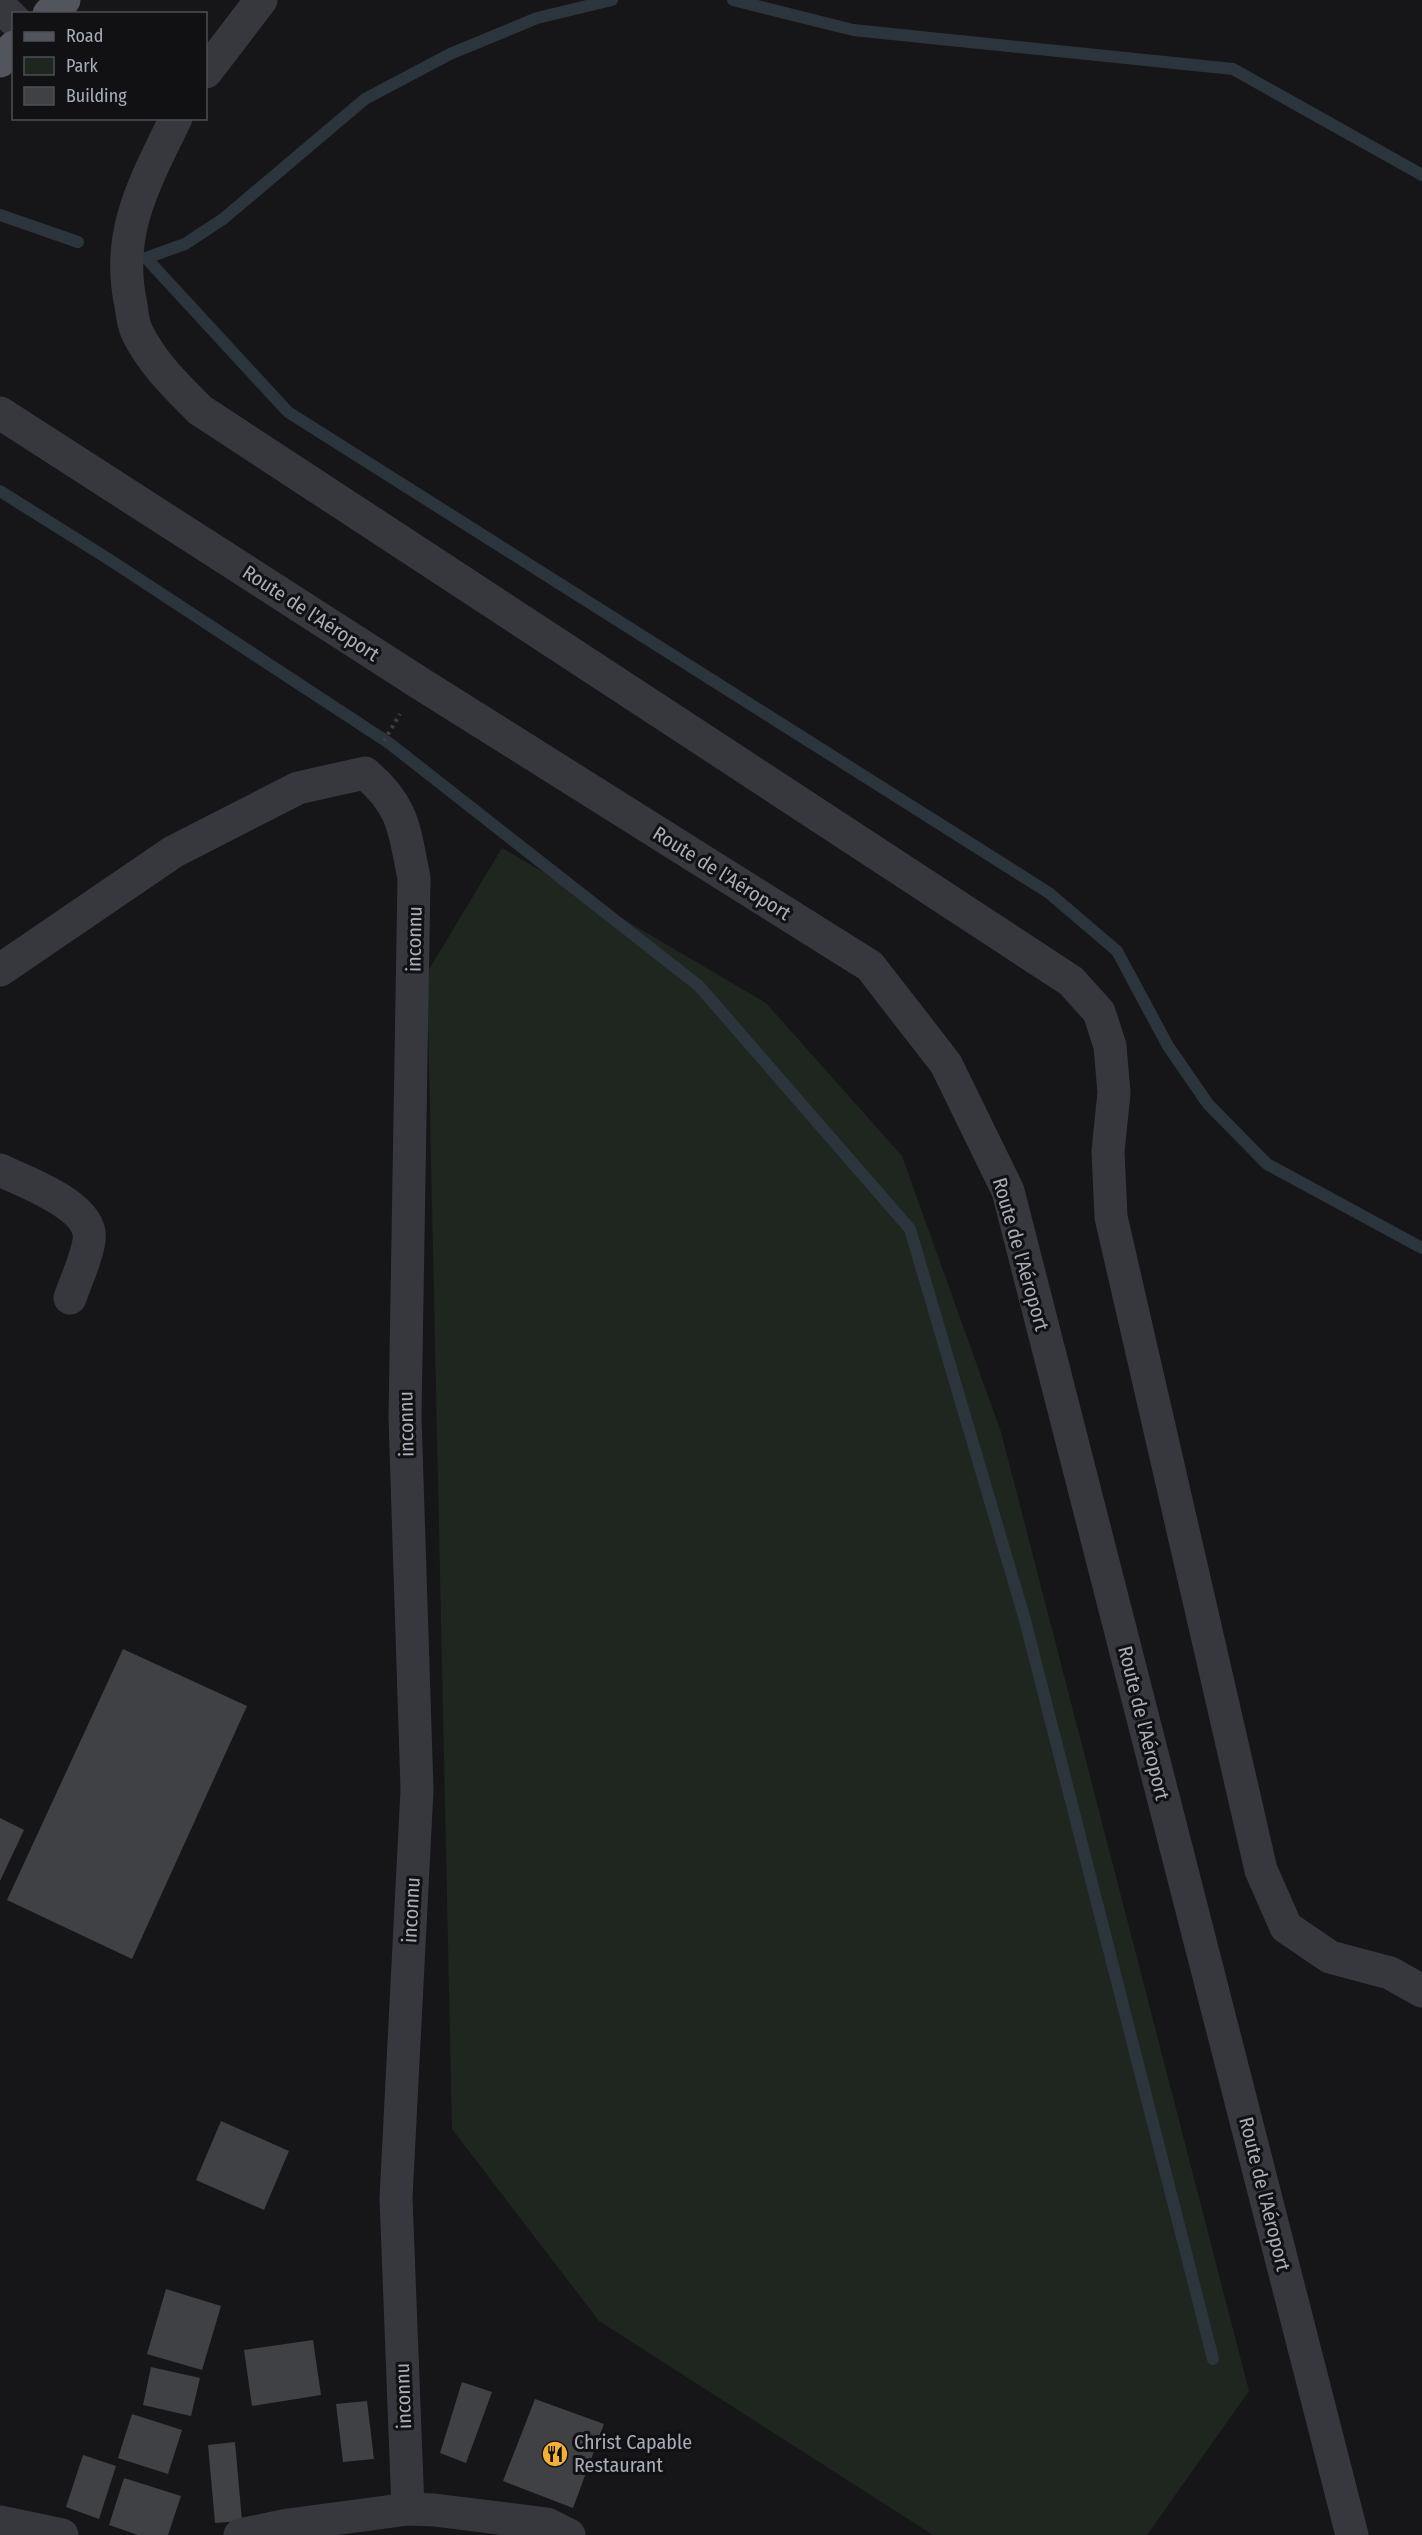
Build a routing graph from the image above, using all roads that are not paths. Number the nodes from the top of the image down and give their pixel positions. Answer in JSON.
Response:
{"nodes":[{"id":1,"x":64,"y":0,"type":"edge"},
{"id":2,"x":261,"y":0,"type":"edge"},
{"id":3,"x":0,"y":6,"type":"edge"},
{"id":4,"x":51,"y":12,"type":"edge"},
{"id":5,"x":12,"y":18,"type":"edge"},
{"id":6,"x":12,"y":49,"type":"edge"},
{"id":7,"x":0,"y":61,"type":"edge"},
{"id":8,"x":207,"y":71,"type":"edge"},
{"id":9,"x":175,"y":120,"type":"edge"},
{"id":10,"x":0,"y":413,"type":"edge"},
{"id":11,"x":0,"y":970,"type":"edge"},
{"id":12,"x":0,"y":1170,"type":"edge"},
{"id":13,"x":70,"y":1298,"type":"dead end"},
{"id":14,"x":1422,"y":1991,"type":"edge"},
{"id":15,"x":408,"y":2509,"type":"junction"},
{"id":16,"x":0,"y":2522,"type":"edge"},
{"id":17,"x":62,"y":2535,"type":"edge"},
{"id":18,"x":240,"y":2535,"type":"edge"},
{"id":19,"x":569,"y":2535,"type":"edge"},
{"id":20,"x":1352,"y":2535,"type":"edge"}],
"edges":[{"from":1,"to":4,"type":"main road"},
{"from":2,"to":8,"type":"street"},
{"from":3,"to":5,"type":"street"},
{"from":6,"to":7,"type":"main road"},
{"from":9,"to":14,"type":"street"},
{"from":10,"to":20,"type":"street","name":"Route de l'Aéroport"},
{"from":11,"to":15,"type":"street","name":"inconnu"},
{"from":12,"to":13,"type":"street"},
{"from":15,"to":18,"type":"street"},
{"from":15,"to":19,"type":"street"},
{"from":16,"to":17,"type":"street"}]}
